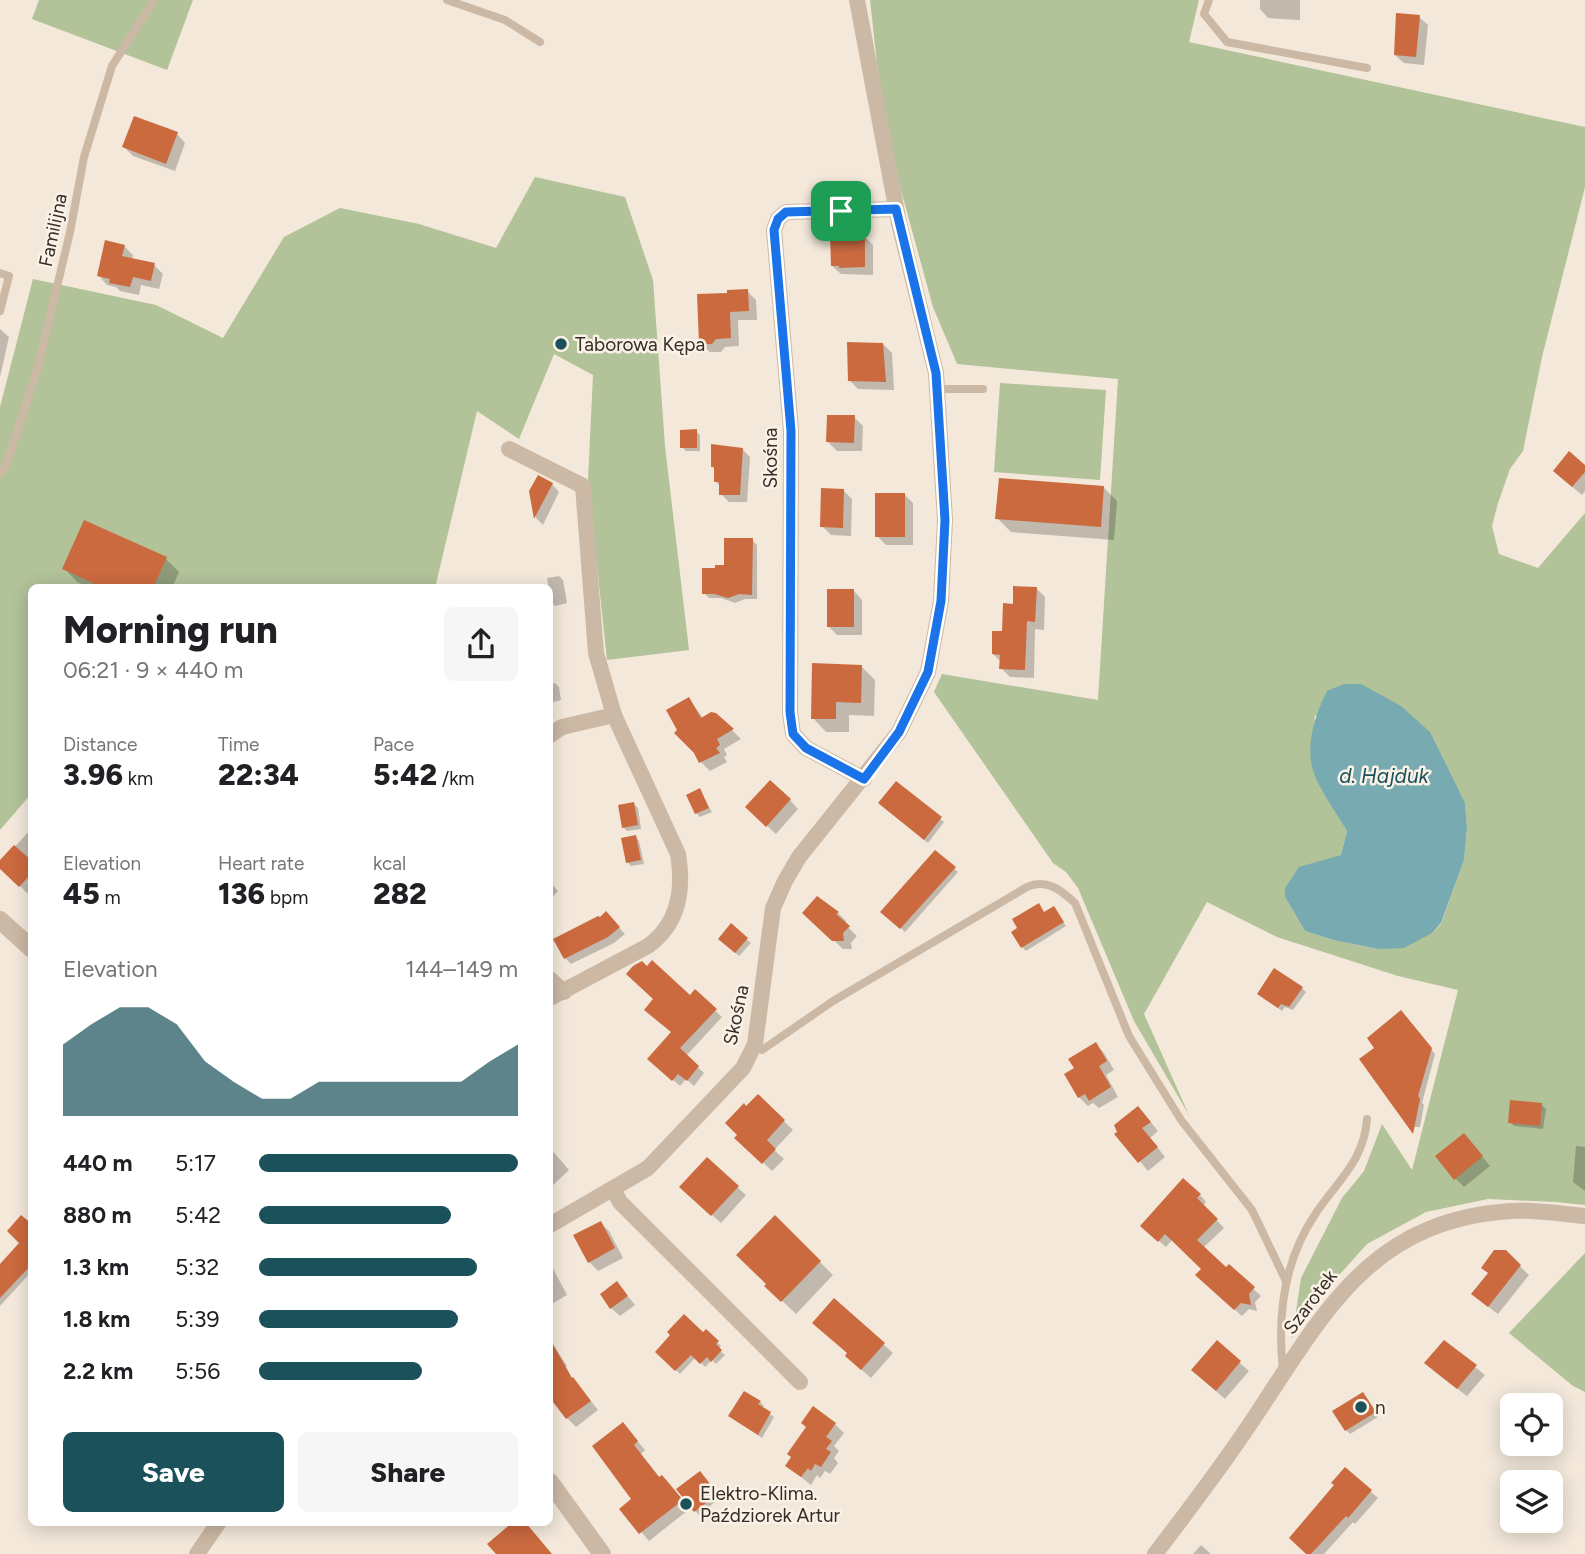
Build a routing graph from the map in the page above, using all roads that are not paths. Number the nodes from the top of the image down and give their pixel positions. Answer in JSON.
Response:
{"nodes":[{"id":1,"x":154,"y":0,"type":"edge"},
{"id":2,"x":447,"y":0,"type":"edge"},
{"id":3,"x":857,"y":0,"type":"edge"},
{"id":4,"x":1209,"y":0,"type":"edge"},
{"id":5,"x":540,"y":42,"type":"dead end"},
{"id":6,"x":1367,"y":68,"type":"dead end"},
{"id":7,"x":896,"y":209,"type":"junction"},
{"id":8,"x":0,"y":273,"type":"edge"},
{"id":9,"x":0,"y":311,"type":"edge"},
{"id":10,"x":937,"y":389,"type":"junction"},
{"id":11,"x":983,"y":389,"type":"dead end"},
{"id":12,"x":509,"y":449,"type":"dead end"},
{"id":13,"x":0,"y":473,"type":"edge"},
{"id":14,"x":614,"y":715,"type":"junction"},
{"id":15,"x":553,"y":733,"type":"edge"},
{"id":16,"x":864,"y":779,"type":"junction"},
{"id":17,"x":0,"y":920,"type":"edge"},
{"id":18,"x":28,"y":944,"type":"edge"},
{"id":19,"x":557,"y":995,"type":"edge"},
{"id":20,"x":755,"y":1044,"type":"junction"},
{"id":21,"x":1367,"y":1119,"type":"dead end"},
{"id":22,"x":613,"y":1189,"type":"junction"},
{"id":23,"x":1585,"y":1216,"type":"edge"},
{"id":24,"x":553,"y":1224,"type":"edge"},
{"id":25,"x":1286,"y":1281,"type":"junction"},
{"id":26,"x":1284,"y":1373,"type":"junction"},
{"id":27,"x":800,"y":1382,"type":"dead end"},
{"id":28,"x":553,"y":1486,"type":"edge"},
{"id":29,"x":216,"y":1526,"type":"edge"},
{"id":30,"x":197,"y":1554,"type":"edge"},
{"id":31,"x":602,"y":1554,"type":"edge"},
{"id":32,"x":1155,"y":1554,"type":"edge"}],
"edges":[{"from":1,"to":13,"type":"lane","name":"Familijna"},
{"from":2,"to":5,"type":"lane"},
{"from":3,"to":7,"type":"street","name":"Skośna"},
{"from":4,"to":6,"type":"lane"},
{"from":7,"to":10,"type":"street","name":"Skośna"},
{"from":7,"to":16,"type":"street","name":"Skośna"},
{"from":8,"to":9,"type":"lane"},
{"from":10,"to":11,"type":"lane"},
{"from":10,"to":16,"type":"street","name":"Skośna"},
{"from":12,"to":14,"type":"street"},
{"from":14,"to":15,"type":"street"},
{"from":14,"to":19,"type":"street"},
{"from":16,"to":20,"type":"street","name":"Skośna"},
{"from":17,"to":18,"type":"street"},
{"from":20,"to":22,"type":"street","name":"Skośna"},
{"from":20,"to":25,"type":"lane"},
{"from":21,"to":25,"type":"lane"},
{"from":22,"to":24,"type":"street","name":"Skośna"},
{"from":22,"to":27,"type":"street"},
{"from":23,"to":26,"type":"street","name":"Szarotek"},
{"from":25,"to":26,"type":"lane"},
{"from":26,"to":32,"type":"street","name":"Szarotek"},
{"from":28,"to":31,"type":"street"},
{"from":29,"to":30,"type":"street"}]}
